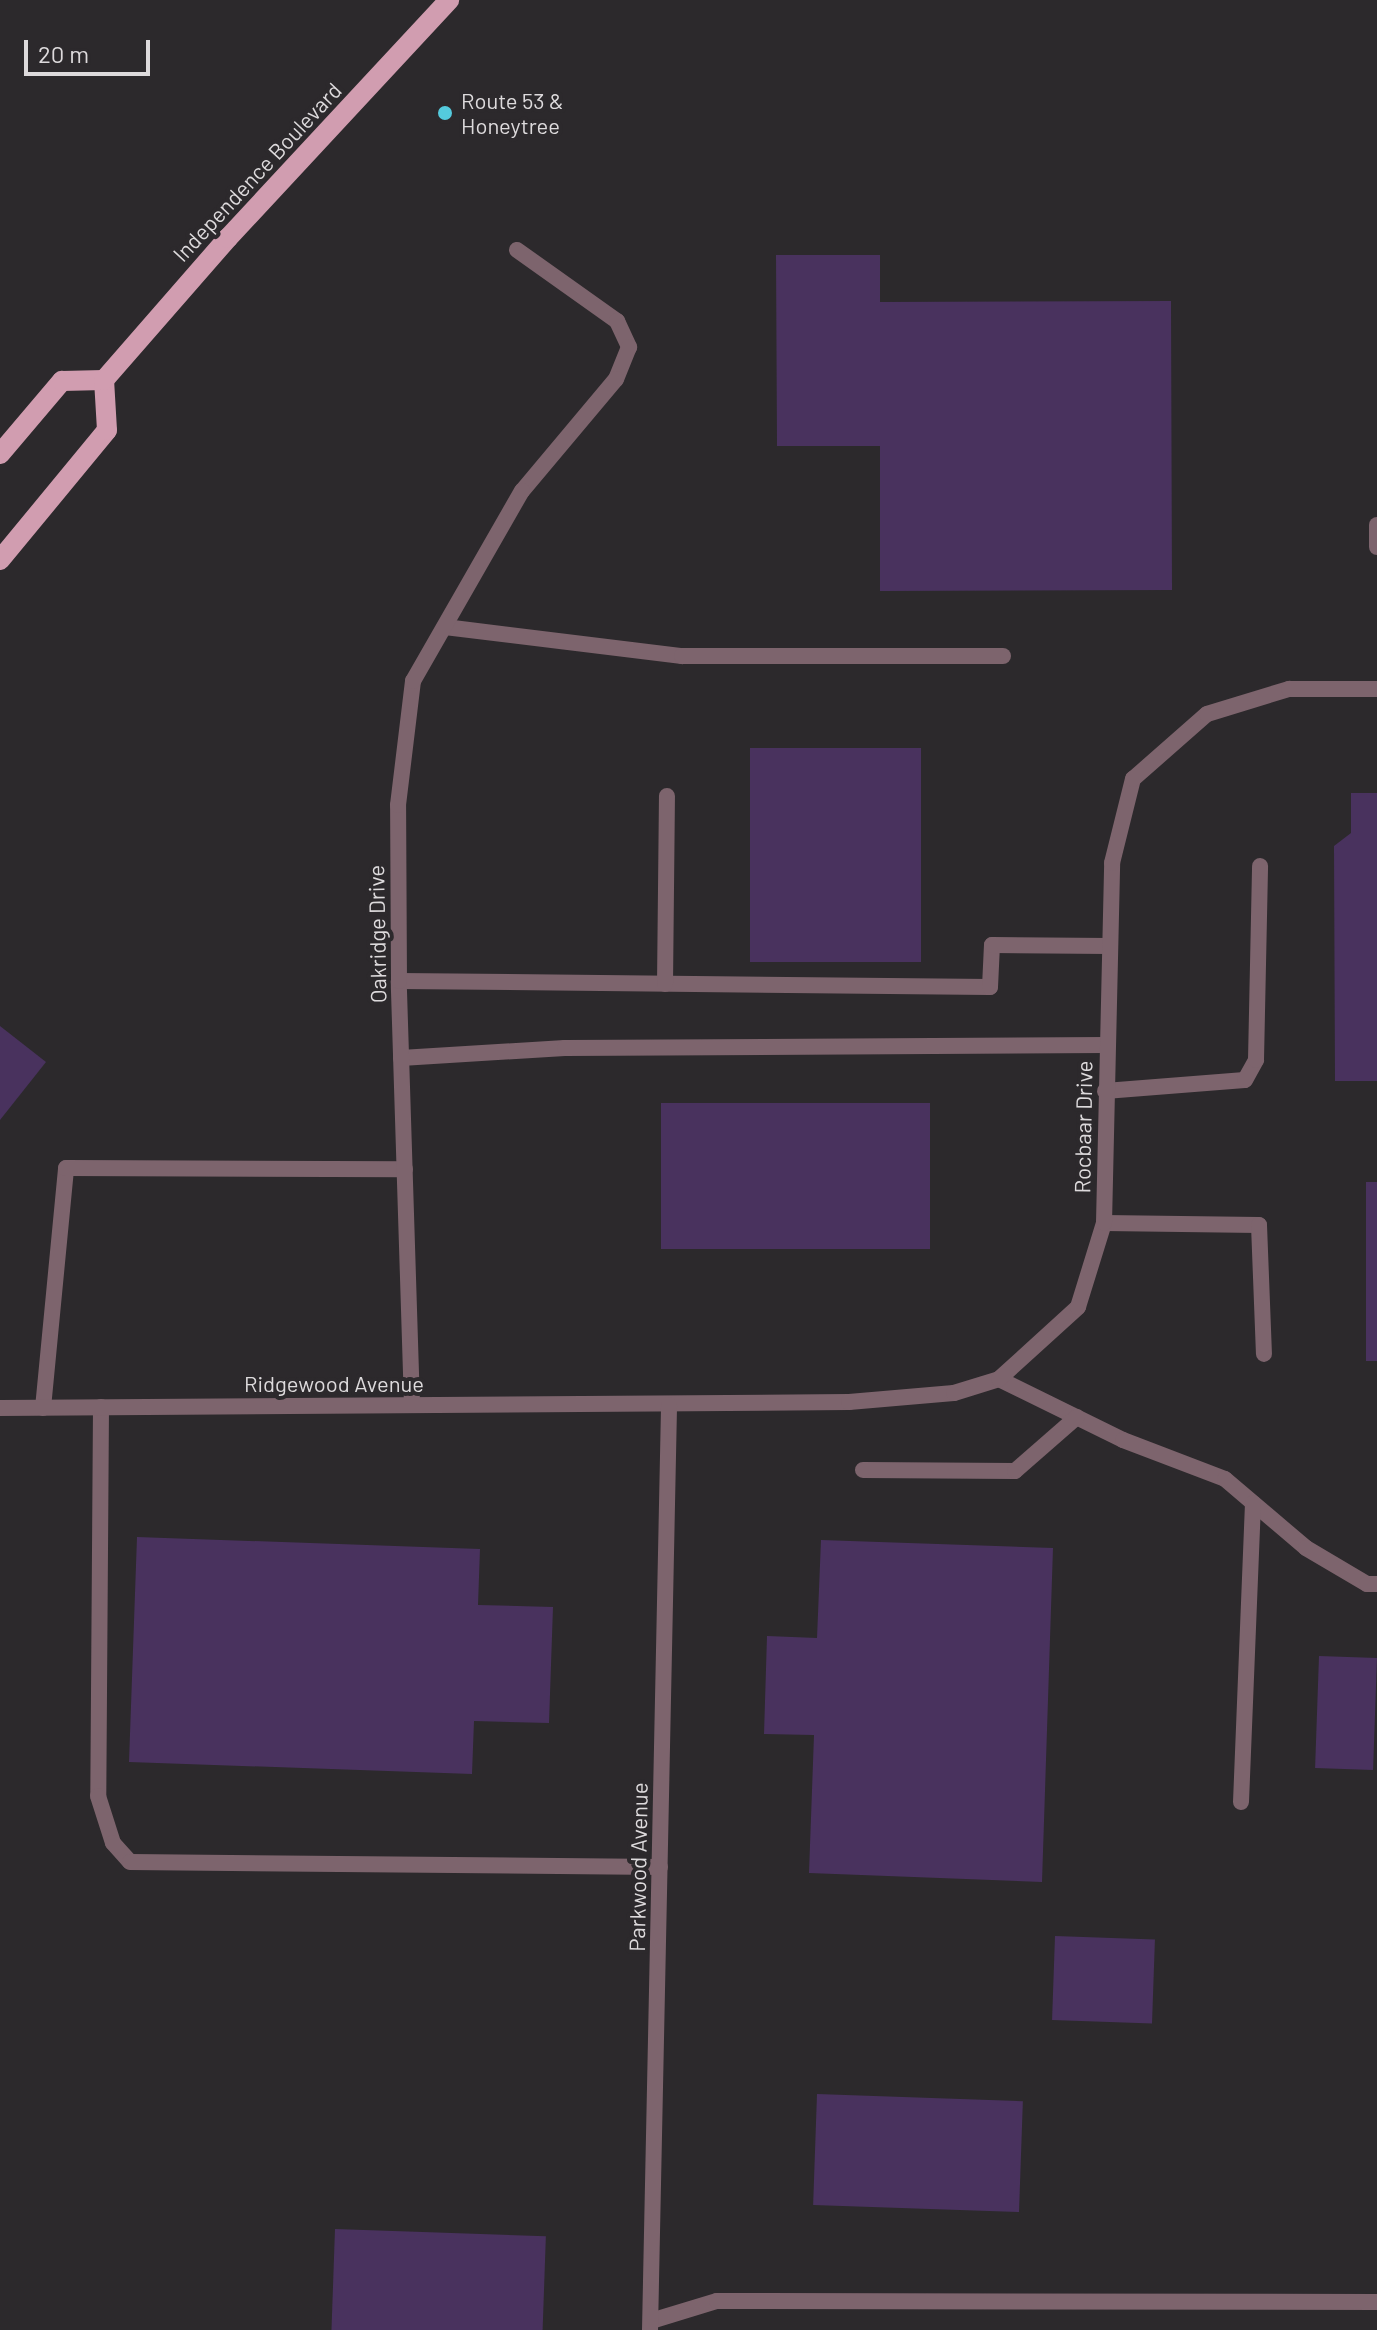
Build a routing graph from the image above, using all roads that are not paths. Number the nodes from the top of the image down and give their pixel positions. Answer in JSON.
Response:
{"nodes":[{"id":1,"x":449,"y":0,"type":"edge"},
{"id":2,"x":517,"y":250,"type":"dead end"},
{"id":3,"x":104,"y":380,"type":"junction"},
{"id":4,"x":0,"y":454,"type":"edge"},
{"id":5,"x":1377,"y":525,"type":"edge"},
{"id":6,"x":1377,"y":547,"type":"edge"},
{"id":7,"x":0,"y":560,"type":"edge"},
{"id":8,"x":445,"y":627,"type":"junction"},
{"id":9,"x":1003,"y":656,"type":"dead end"},
{"id":10,"x":1377,"y":689,"type":"edge"},
{"id":11,"x":667,"y":796,"type":"dead end"},
{"id":12,"x":1260,"y":866,"type":"dead end"},
{"id":13,"x":1109,"y":946,"type":"junction"},
{"id":14,"x":399,"y":981,"type":"junction"},
{"id":15,"x":665,"y":984,"type":"junction"},
{"id":16,"x":1106,"y":1045,"type":"junction"},
{"id":17,"x":401,"y":1058,"type":"junction"},
{"id":18,"x":1105,"y":1091,"type":"junction"},
{"id":19,"x":405,"y":1169,"type":"junction"},
{"id":20,"x":1104,"y":1223,"type":"junction"},
{"id":21,"x":1264,"y":1354,"type":"dead end"},
{"id":22,"x":999,"y":1379,"type":"junction"},
{"id":23,"x":412,"y":1405,"type":"junction"},
{"id":24,"x":669,"y":1405,"type":"junction"},
{"id":25,"x":101,"y":1407,"type":"junction"},
{"id":26,"x":0,"y":1408,"type":"edge"},
{"id":27,"x":43,"y":1408,"type":"junction"},
{"id":28,"x":1077,"y":1417,"type":"junction"},
{"id":29,"x":863,"y":1470,"type":"dead end"},
{"id":30,"x":1253,"y":1503,"type":"junction"},
{"id":31,"x":1377,"y":1584,"type":"edge"},
{"id":32,"x":1241,"y":1802,"type":"dead end"},
{"id":33,"x":660,"y":1867,"type":"junction"},
{"id":34,"x":1377,"y":2302,"type":"edge"},
{"id":35,"x":650,"y":2326,"type":"edge"}],
"edges":[{"from":1,"to":3,"type":"main road","name":"Independence Boulevard"},
{"from":2,"to":8,"type":"street","name":"Oakridge Drive"},
{"from":3,"to":4,"type":"main road"},
{"from":3,"to":7,"type":"main road"},
{"from":5,"to":6,"type":"street"},
{"from":8,"to":9,"type":"street"},
{"from":8,"to":14,"type":"street","name":"Oakridge Drive"},
{"from":10,"to":13,"type":"street","name":"Rocbaar Drive"},
{"from":11,"to":15,"type":"street"},
{"from":12,"to":18,"type":"street"},
{"from":13,"to":15,"type":"street"},
{"from":13,"to":16,"type":"street","name":"Rocbaar Drive"},
{"from":14,"to":15,"type":"street"},
{"from":14,"to":17,"type":"street","name":"Oakridge Drive"},
{"from":16,"to":17,"type":"street"},
{"from":16,"to":18,"type":"street","name":"Rocbaar Drive"},
{"from":17,"to":19,"type":"street","name":"Oakridge Drive"},
{"from":18,"to":20,"type":"street","name":"Rocbaar Drive"},
{"from":19,"to":23,"type":"street","name":"Oakridge Drive"},
{"from":19,"to":27,"type":"street"},
{"from":20,"to":21,"type":"street"},
{"from":20,"to":22,"type":"street","name":"Rocbaar Drive"},
{"from":22,"to":24,"type":"street","name":"Rocbaar Drive"},
{"from":22,"to":28,"type":"street"},
{"from":23,"to":24,"type":"street","name":"Ridgewood Avenue"},
{"from":23,"to":25,"type":"street","name":"Ridgewood Avenue"},
{"from":24,"to":33,"type":"street","name":"Parkwood Avenue"},
{"from":25,"to":27,"type":"street","name":"Ridgewood Avenue"},
{"from":25,"to":33,"type":"street"},
{"from":26,"to":27,"type":"street","name":"Ridgewood Avenue"},
{"from":28,"to":29,"type":"street"},
{"from":28,"to":30,"type":"street"},
{"from":30,"to":31,"type":"street"},
{"from":30,"to":32,"type":"street"},
{"from":33,"to":35,"type":"street","name":"Parkwood Avenue"},
{"from":34,"to":35,"type":"street"}]}
